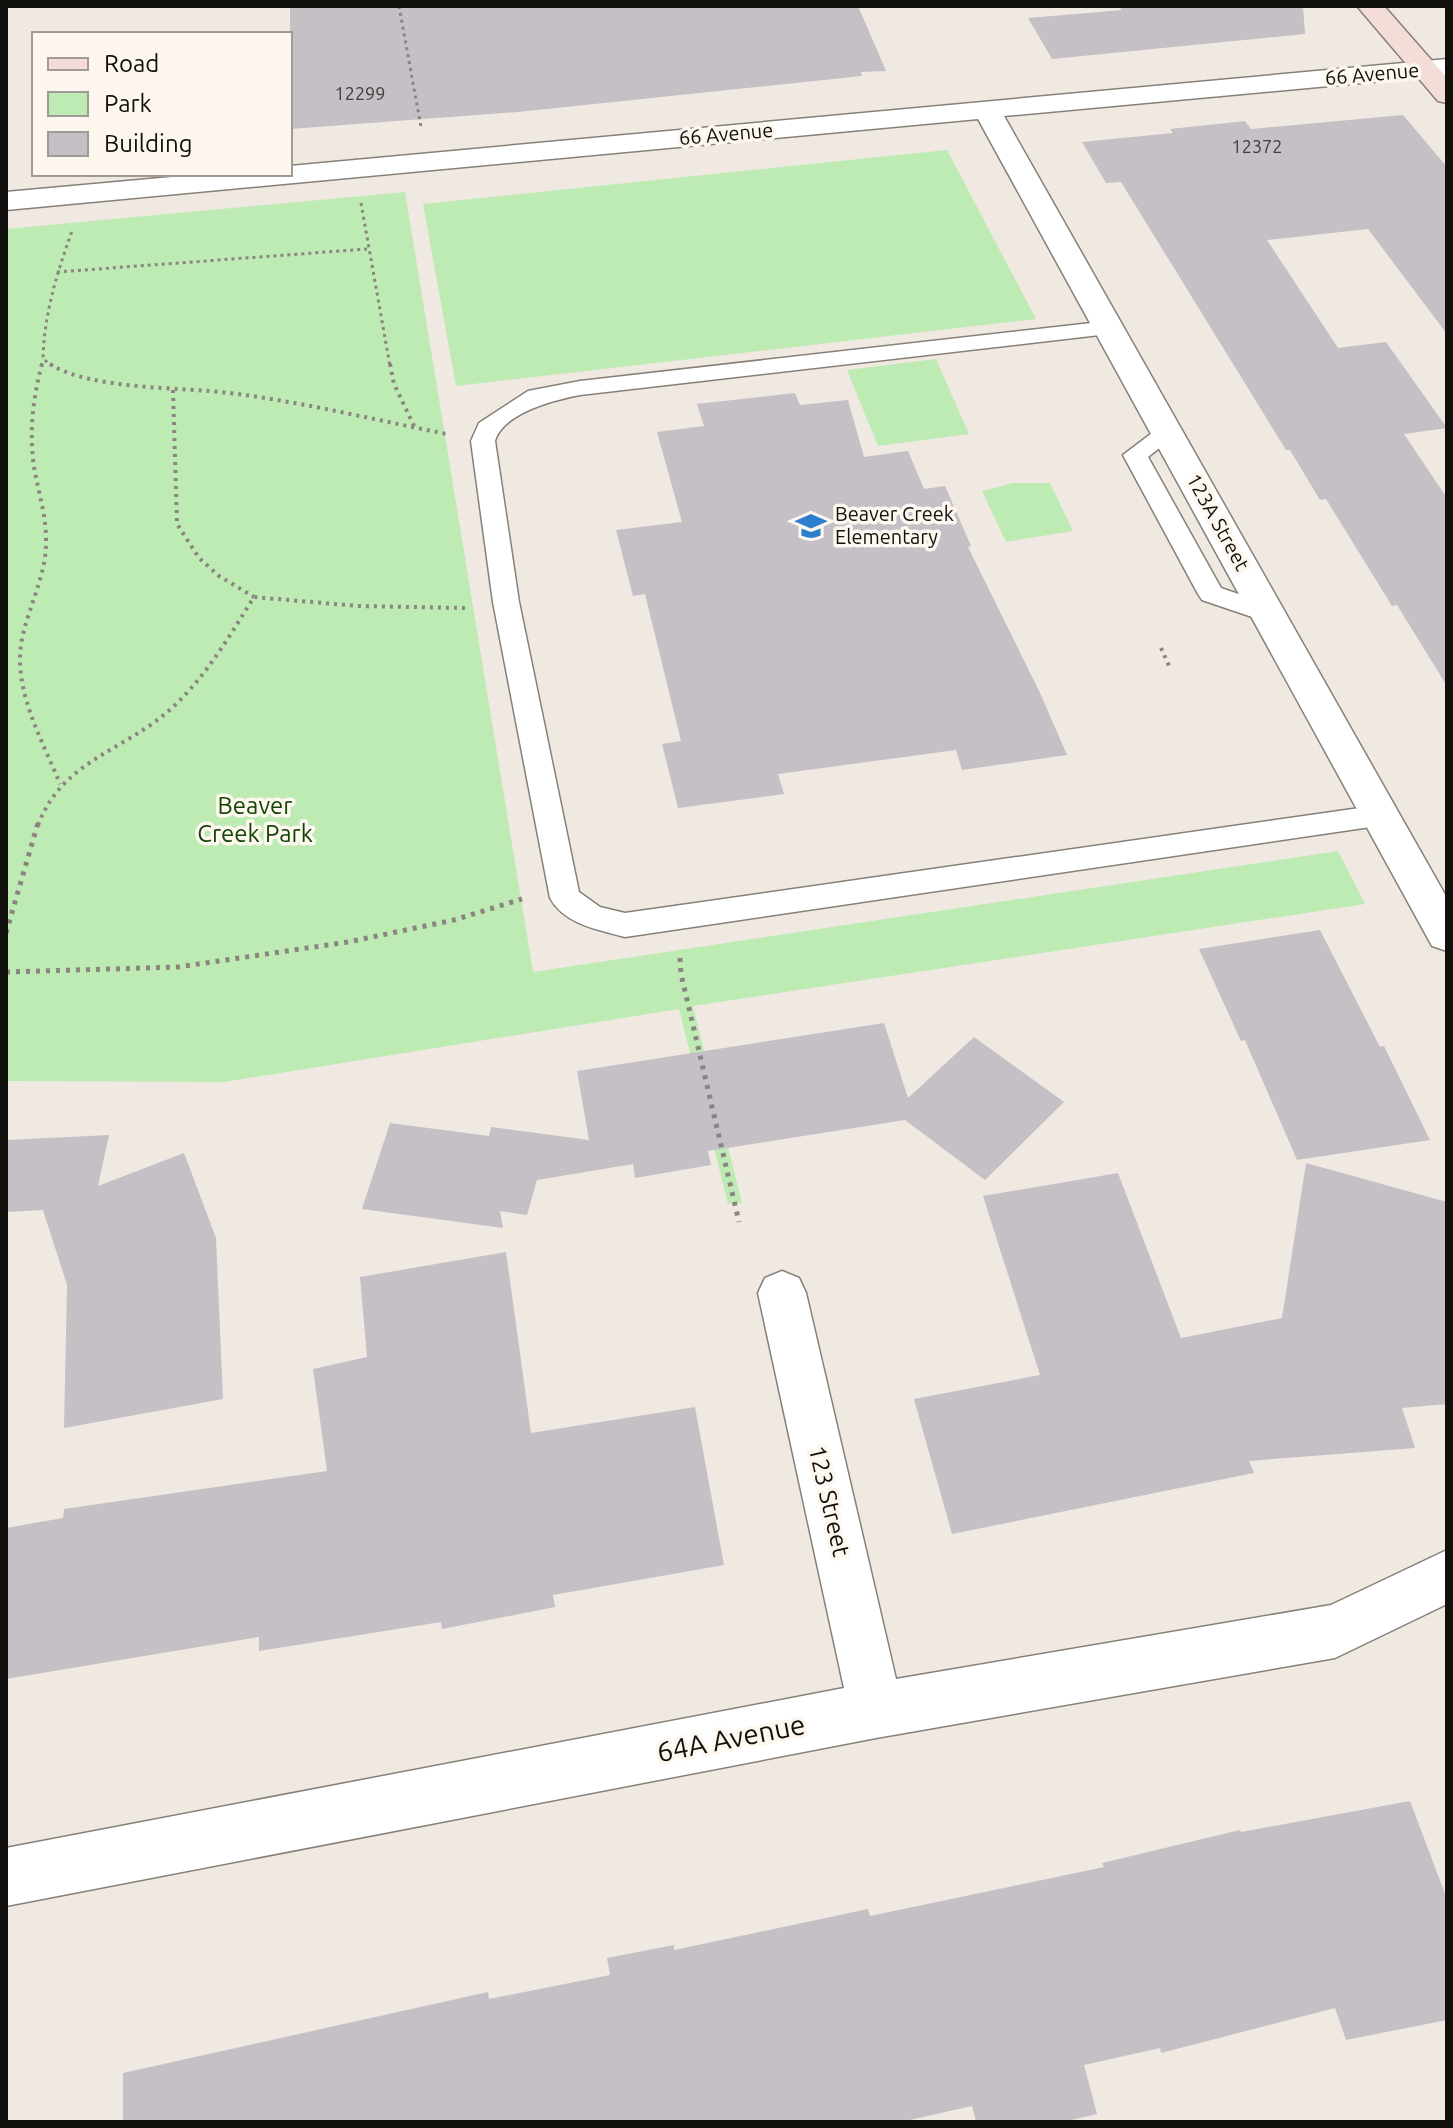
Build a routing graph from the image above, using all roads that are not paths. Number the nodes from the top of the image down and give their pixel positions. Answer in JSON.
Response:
{"nodes":[{"id":1,"x":1370,"y":6,"type":"edge"},
{"id":2,"x":1436,"y":68,"type":"edge"},
{"id":3,"x":1447,"y":95,"type":"edge"},
{"id":4,"x":987,"y":110,"type":"junction"},
{"id":5,"x":292,"y":174,"type":"edge"},
{"id":6,"x":276,"y":176,"type":"edge"},
{"id":7,"x":6,"y":201,"type":"edge"},
{"id":8,"x":1109,"y":328,"type":"junction"},
{"id":9,"x":1381,"y":816,"type":"junction"},
{"id":10,"x":1428,"y":862,"type":"edge"},
{"id":11,"x":1447,"y":935,"type":"edge"},
{"id":12,"x":782,"y":1293,"type":"dead end"},
{"id":13,"x":1447,"y":1576,"type":"edge"},
{"id":14,"x":876,"y":1710,"type":"junction"},
{"id":15,"x":6,"y":1877,"type":"edge"}],
"edges":[{"from":1,"to":2,"type":"street"},
{"from":2,"to":3,"type":"street"},
{"from":2,"to":4,"type":"street","name":"66 Avenue"},
{"from":4,"to":5,"type":"street","name":"66 Avenue"},
{"from":4,"to":8,"type":"street","name":"123A Street"},
{"from":6,"to":7,"type":"street","name":"66 Avenue"},
{"from":8,"to":9,"type":"street","name":"123A Street"},
{"from":8,"to":9,"type":"lane"},
{"from":9,"to":10,"type":"street","name":"123A Street"},
{"from":10,"to":11,"type":"street","name":"123A Street"},
{"from":12,"to":14,"type":"street","name":"123 Street"},
{"from":13,"to":14,"type":"street","name":"64A Avenue"},
{"from":14,"to":15,"type":"street","name":"64A Avenue"}]}
